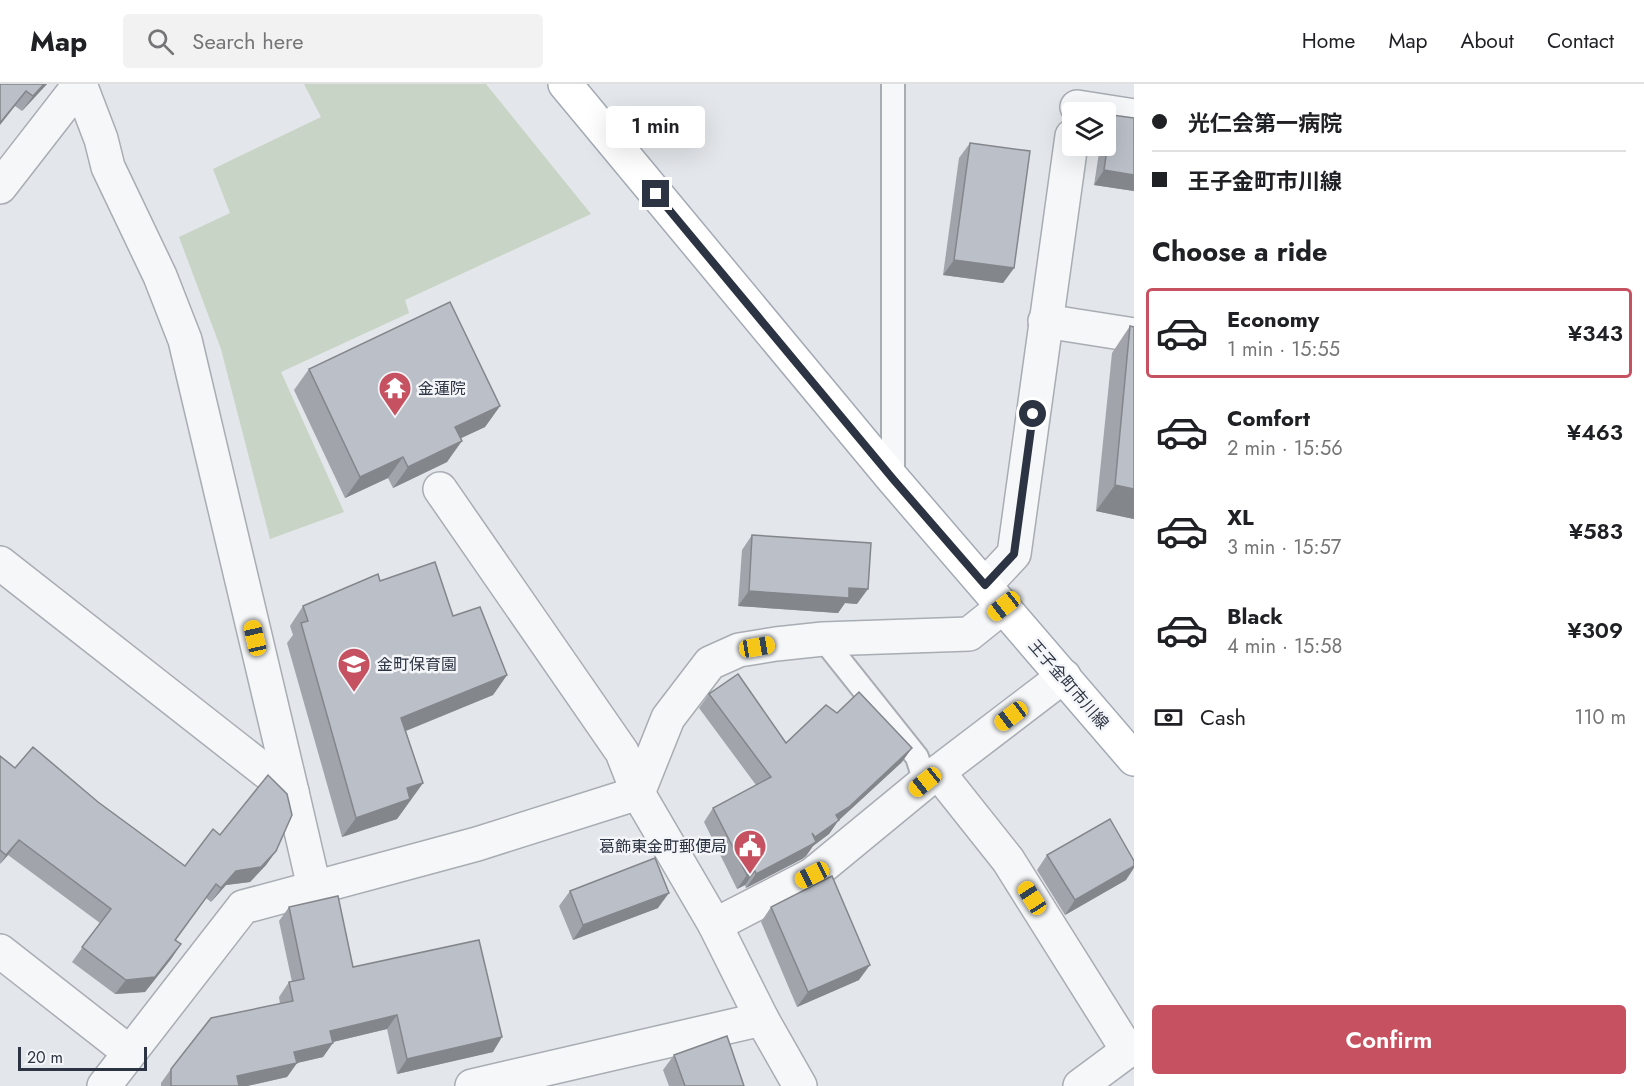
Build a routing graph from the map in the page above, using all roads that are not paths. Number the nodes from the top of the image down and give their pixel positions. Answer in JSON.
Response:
{"nodes":[{"id":1,"x":80,"y":84,"type":"edge"},
{"id":2,"x":565,"y":84,"type":"edge"},
{"id":3,"x":893,"y":84,"type":"edge"},
{"id":4,"x":1116,"y":114,"type":"edge"},
{"id":5,"x":1134,"y":116,"type":"edge"},
{"id":6,"x":1069,"y":156,"type":"edge"},
{"id":7,"x":0,"y":187,"type":"edge"},
{"id":8,"x":1045,"y":321,"type":"junction"},
{"id":9,"x":1134,"y":335,"type":"edge"},
{"id":10,"x":893,"y":479,"type":"junction"},
{"id":11,"x":440,"y":489,"type":"dead end"},
{"id":12,"x":0,"y":563,"type":"edge"},
{"id":13,"x":994,"y":596,"type":"junction"},
{"id":14,"x":823,"y":639,"type":"junction"},
{"id":15,"x":1064,"y":676,"type":"junction"},
{"id":16,"x":1134,"y":759,"type":"edge"},
{"id":17,"x":931,"y":777,"type":"junction"},
{"id":18,"x":292,"y":792,"type":"junction"},
{"id":19,"x":638,"y":793,"type":"junction"},
{"id":20,"x":314,"y":888,"type":"junction"},
{"id":21,"x":715,"y":925,"type":"junction"},
{"id":22,"x":0,"y":951,"type":"edge"},
{"id":23,"x":762,"y":1019,"type":"junction"},
{"id":24,"x":1131,"y":1049,"type":"edge"},
{"id":25,"x":129,"y":1052,"type":"junction"},
{"id":26,"x":104,"y":1086,"type":"edge"},
{"id":27,"x":472,"y":1086,"type":"edge"},
{"id":28,"x":800,"y":1086,"type":"edge"},
{"id":29,"x":1080,"y":1086,"type":"edge"}],
"edges":[{"from":1,"to":7,"type":"street"},
{"from":1,"to":18,"type":"street"},
{"from":2,"to":10,"type":"main road","name":"王子金町市川線"},
{"from":3,"to":10,"type":"lane"},
{"from":4,"to":5,"type":"street"},
{"from":6,"to":8,"type":"street"},
{"from":8,"to":9,"type":"street"},
{"from":8,"to":13,"type":"street"},
{"from":10,"to":13,"type":"main road","name":"王子金町市川線"},
{"from":11,"to":19,"type":"street"},
{"from":12,"to":18,"type":"street"},
{"from":13,"to":14,"type":"street"},
{"from":13,"to":15,"type":"main road","name":"王子金町市川線"},
{"from":14,"to":17,"type":"lane"},
{"from":14,"to":19,"type":"street"},
{"from":15,"to":16,"type":"main road","name":"王子金町市川線"},
{"from":15,"to":17,"type":"street"},
{"from":17,"to":21,"type":"street"},
{"from":17,"to":24,"type":"street"},
{"from":18,"to":20,"type":"street"},
{"from":19,"to":20,"type":"street"},
{"from":19,"to":21,"type":"street"},
{"from":20,"to":25,"type":"street"},
{"from":21,"to":23,"type":"street"},
{"from":22,"to":25,"type":"street"},
{"from":23,"to":27,"type":"street"},
{"from":23,"to":28,"type":"street"},
{"from":24,"to":29,"type":"street"},
{"from":25,"to":26,"type":"street"}]}
